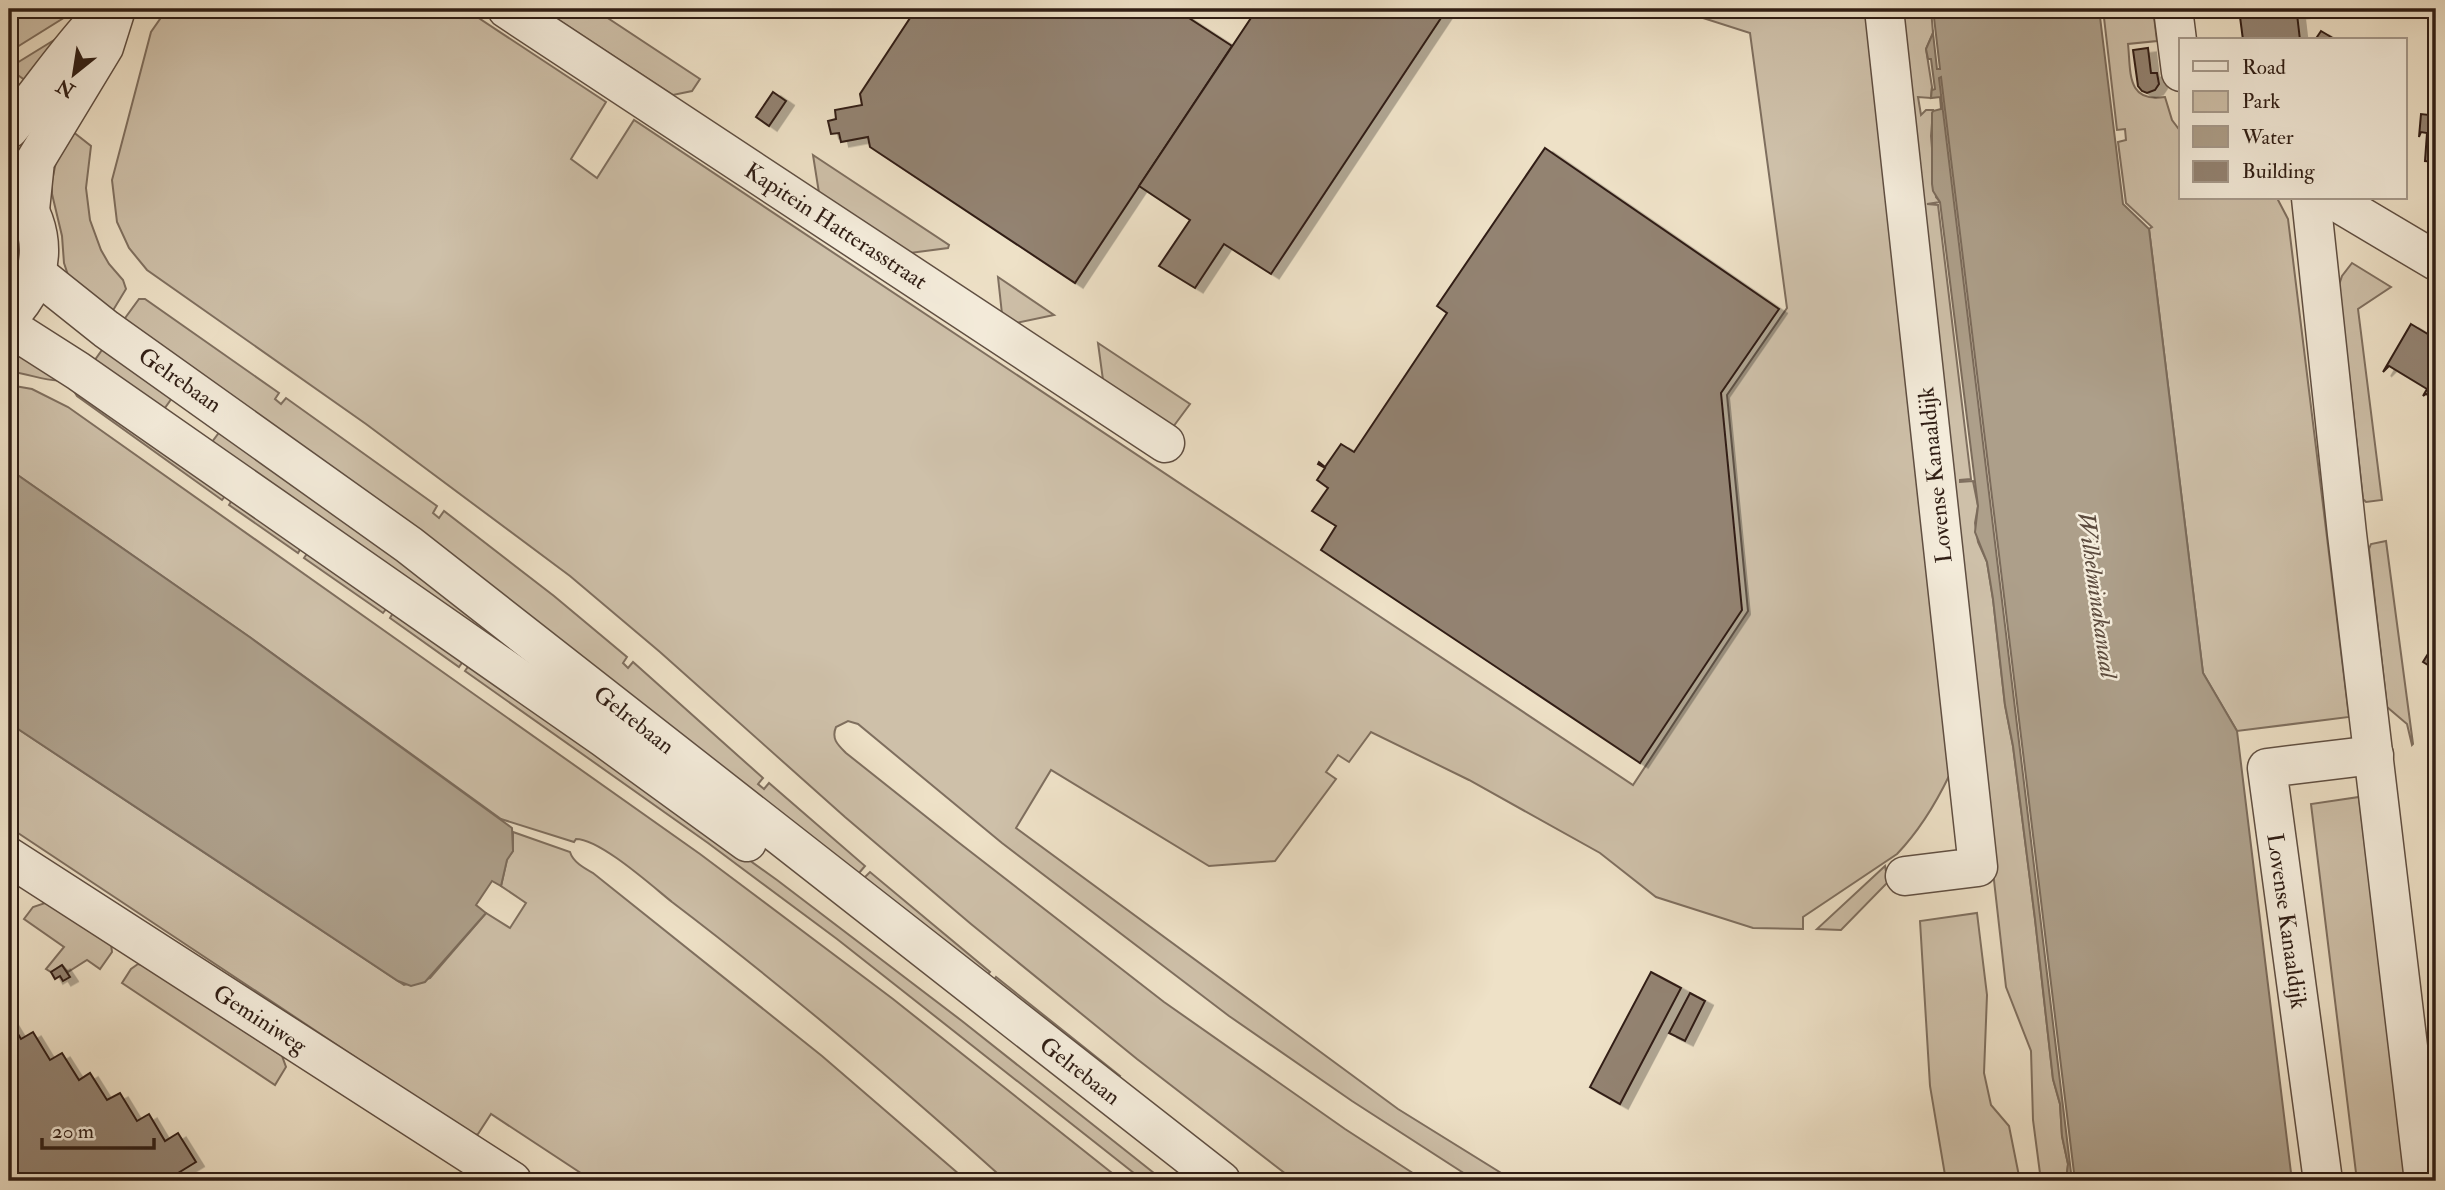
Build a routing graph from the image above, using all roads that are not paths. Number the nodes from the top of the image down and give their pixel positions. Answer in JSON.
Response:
{"nodes":[{"id":1,"x":108,"y":9,"type":"edge"},
{"id":2,"x":116,"y":9,"type":"edge"},
{"id":3,"x":507,"y":9,"type":"edge"},
{"id":4,"x":1884,"y":9,"type":"edge"},
{"id":5,"x":2173,"y":9,"type":"edge"},
{"id":6,"x":2179,"y":56,"type":"edge"},
{"id":7,"x":9,"y":129,"type":"edge"},
{"id":8,"x":19,"y":196,"type":"edge"},
{"id":9,"x":2311,"y":200,"type":"edge"},
{"id":10,"x":2333,"y":200,"type":"edge"},
{"id":11,"x":2436,"y":261,"type":"edge"},
{"id":12,"x":37,"y":274,"type":"junction"},
{"id":13,"x":9,"y":317,"type":"edge"},
{"id":14,"x":9,"y":327,"type":"edge"},
{"id":15,"x":1165,"y":443,"type":"dead end"},
{"id":16,"x":2374,"y":755,"type":"junction"},
{"id":17,"x":9,"y":857,"type":"edge"},
{"id":18,"x":1905,"y":876,"type":"dead end"},
{"id":19,"x":512,"y":1181,"type":"edge"},
{"id":20,"x":1183,"y":1181,"type":"edge"},
{"id":21,"x":1221,"y":1181,"type":"edge"},
{"id":22,"x":2323,"y":1181,"type":"edge"},
{"id":23,"x":2424,"y":1181,"type":"edge"}],
"edges":[{"from":1,"to":7,"type":"street"},
{"from":2,"to":8,"type":"street"},
{"from":3,"to":15,"type":"street","name":"Kapitein Hatterasstraat"},
{"from":4,"to":18,"type":"street","name":"Lovense Kanaaldijk"},
{"from":5,"to":6,"type":"street"},
{"from":8,"to":12,"type":"street"},
{"from":9,"to":16,"type":"street"},
{"from":10,"to":11,"type":"street"},
{"from":12,"to":13,"type":"street"},
{"from":12,"to":21,"type":"street","name":"Gelrebaan"},
{"from":14,"to":20,"type":"street","name":"Gelrebaan"},
{"from":16,"to":22,"type":"street","name":"Lovense Kanaaldijk"},
{"from":16,"to":23,"type":"street"},
{"from":17,"to":19,"type":"street","name":"Geminiweg"}]}
